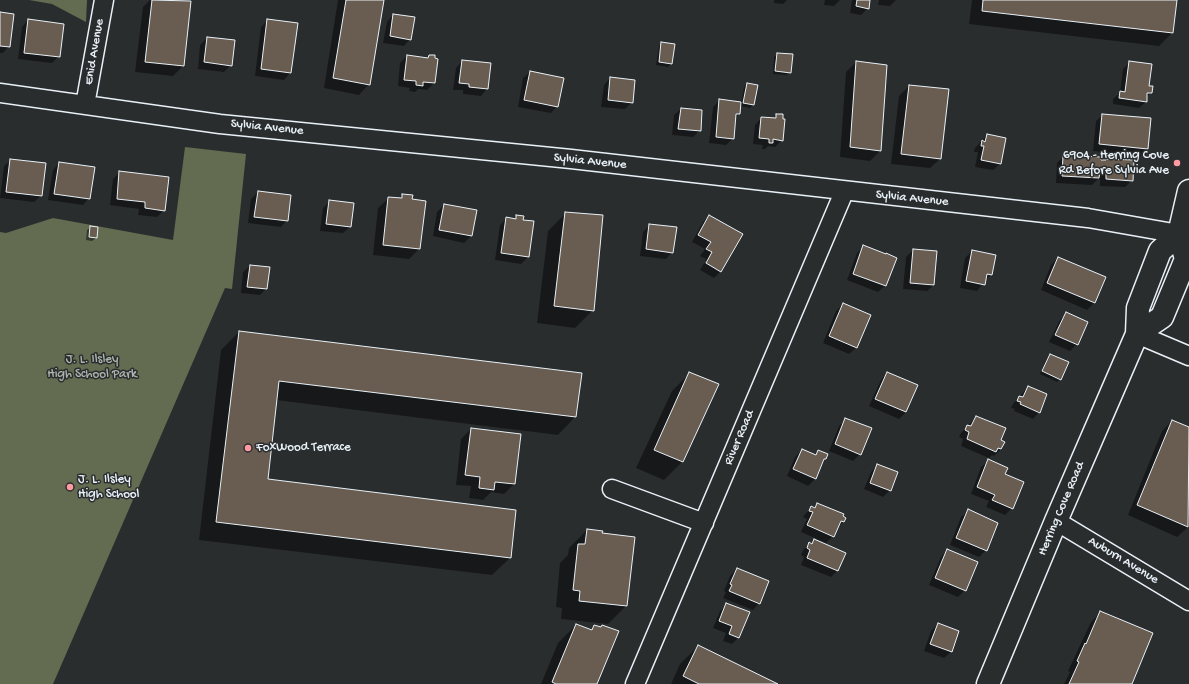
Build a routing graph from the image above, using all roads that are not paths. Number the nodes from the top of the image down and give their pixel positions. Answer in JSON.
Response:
{"nodes":[{"id":1,"x":104,"y":0,"type":"edge"},
{"id":2,"x":0,"y":93,"type":"edge"},
{"id":3,"x":85,"y":105,"type":"junction"},
{"id":4,"x":1189,"y":190,"type":"edge"},
{"id":5,"x":844,"y":192,"type":"junction"},
{"id":6,"x":1179,"y":234,"type":"junction"},
{"id":7,"x":1137,"y":334,"type":"junction"},
{"id":8,"x":1189,"y":356,"type":"edge"},
{"id":9,"x":612,"y":489,"type":"dead end"},
{"id":10,"x":1056,"y":521,"type":"junction"},
{"id":11,"x":704,"y":523,"type":"junction"},
{"id":12,"x":1189,"y":600,"type":"edge"},
{"id":13,"x":635,"y":684,"type":"edge"},
{"id":14,"x":988,"y":684,"type":"edge"}],
"edges":[{"from":1,"to":3,"type":"street","name":"Enid Avenue"},
{"from":2,"to":3,"type":"street","name":"Sylvia Avenue"},
{"from":3,"to":5,"type":"street","name":"Sylvia Avenue"},
{"from":4,"to":6,"type":"main road"},
{"from":5,"to":6,"type":"street","name":"Sylvia Avenue"},
{"from":5,"to":11,"type":"street","name":"River Road"},
{"from":6,"to":7,"type":"main road"},
{"from":7,"to":8,"type":"street"},
{"from":7,"to":10,"type":"main road","name":"Herring Cove Road"},
{"from":9,"to":11,"type":"street"},
{"from":10,"to":12,"type":"street","name":"Auburn Avenue"},
{"from":10,"to":14,"type":"main road","name":"Herring Cove Road"},
{"from":11,"to":13,"type":"street","name":"River Road"}]}
